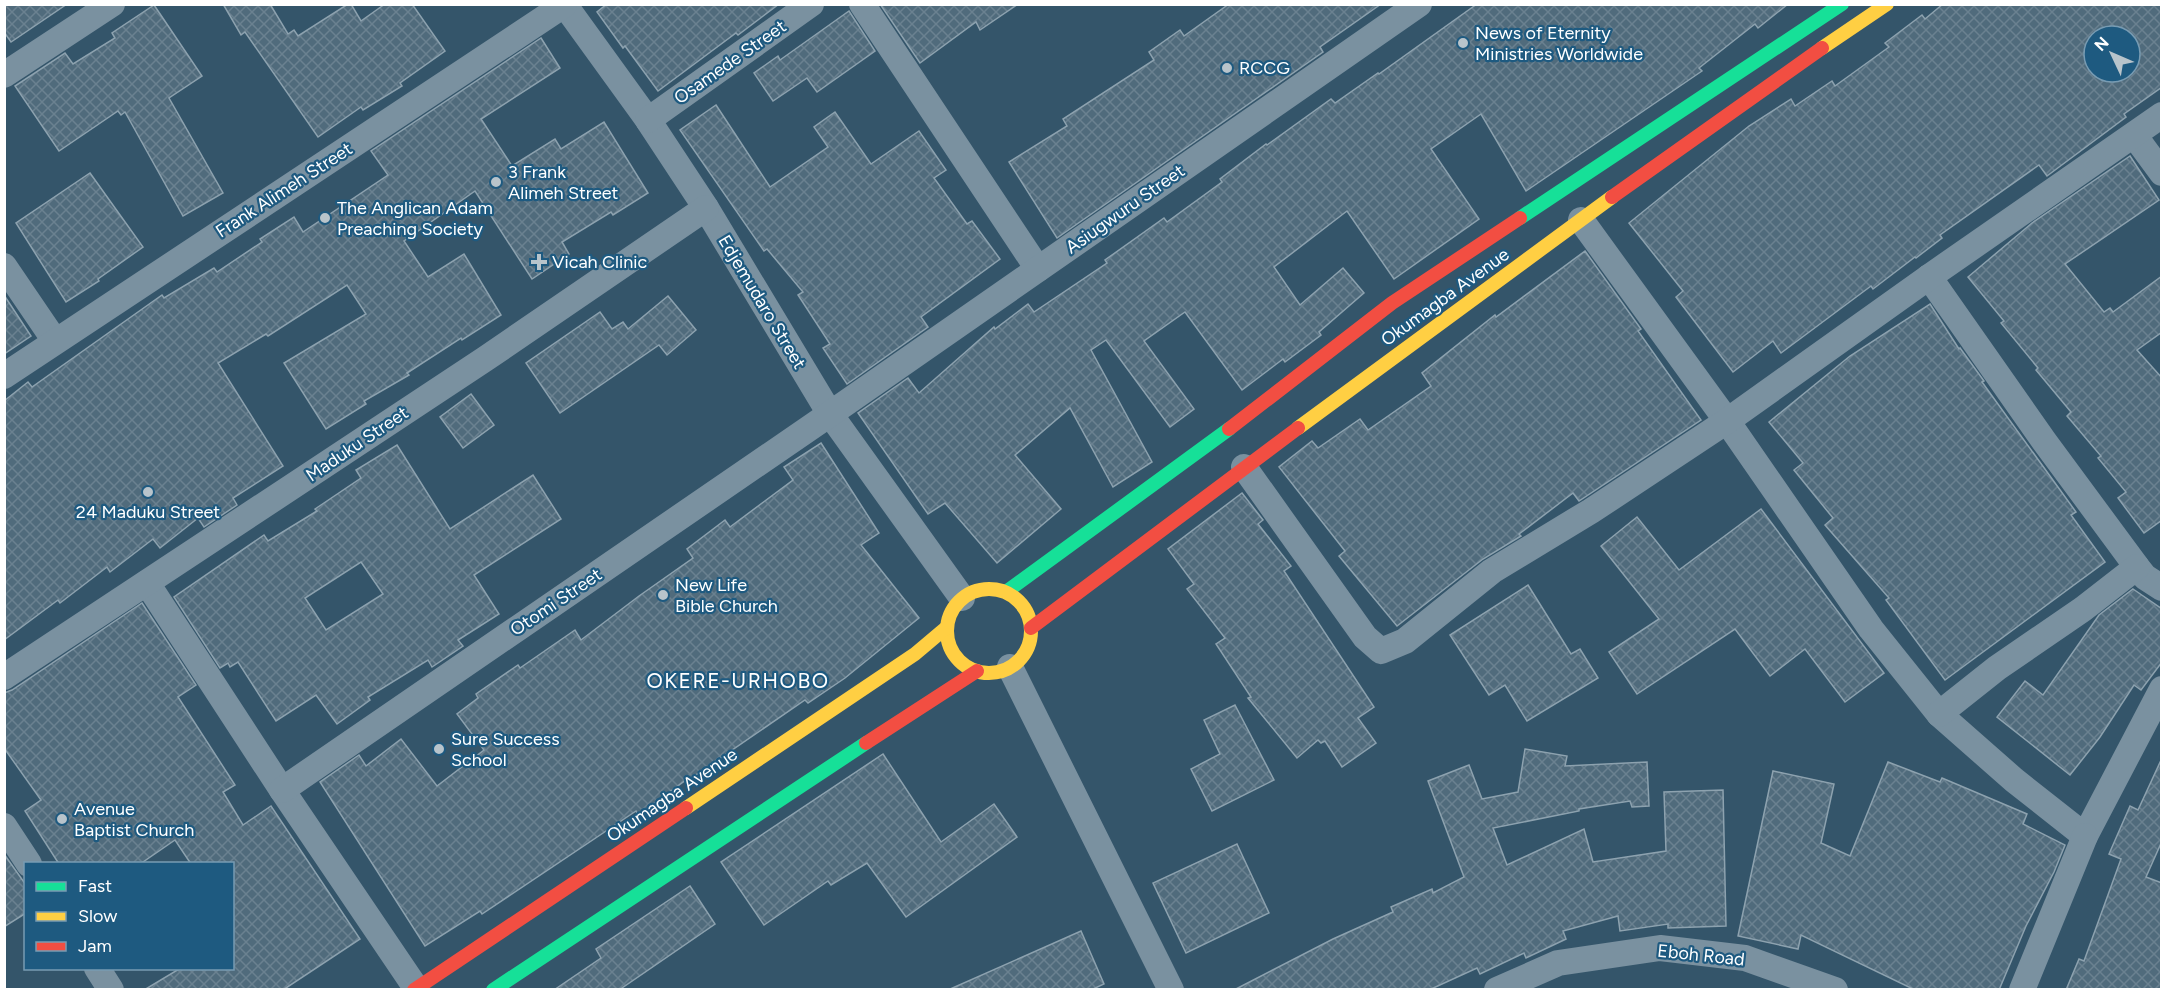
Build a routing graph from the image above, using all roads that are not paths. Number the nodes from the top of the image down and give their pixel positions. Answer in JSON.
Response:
{"nodes":[{"id":1,"x":112,"y":4,"type":"edge"},
{"id":2,"x":811,"y":4,"type":"edge"},
{"id":3,"x":862,"y":4,"type":"edge"},
{"id":4,"x":1419,"y":4,"type":"edge"},
{"id":5,"x":1842,"y":4,"type":"edge"},
{"id":6,"x":1887,"y":4,"type":"edge"},
{"id":7,"x":564,"y":5,"type":"edge"},
{"id":8,"x":4,"y":75,"type":"edge"},
{"id":9,"x":2162,"y":115,"type":"edge"},
{"id":10,"x":648,"y":120,"type":"junction"},
{"id":11,"x":2133,"y":135,"type":"junction"},
{"id":12,"x":2162,"y":173,"type":"edge"},
{"id":13,"x":706,"y":208,"type":"junction"},
{"id":14,"x":1581,"y":220,"type":"junction"},
{"id":15,"x":4,"y":266,"type":"edge"},
{"id":16,"x":1038,"y":269,"type":"junction"},
{"id":17,"x":1929,"y":277,"type":"junction"},
{"id":18,"x":55,"y":341,"type":"junction"},
{"id":19,"x":4,"y":376,"type":"edge"},
{"id":20,"x":830,"y":414,"type":"junction"},
{"id":21,"x":1727,"y":421,"type":"junction"},
{"id":22,"x":1244,"y":467,"type":"junction"},
{"id":23,"x":2137,"y":567,"type":"junction"},
{"id":24,"x":147,"y":584,"type":"junction"},
{"id":25,"x":2162,"y":588,"type":"edge"},
{"id":26,"x":1006,"y":592,"type":"junction"},
{"id":27,"x":963,"y":598,"type":"junction"},
{"id":28,"x":947,"y":627,"type":"junction"},
{"id":29,"x":1031,"y":628,"type":"junction"},
{"id":30,"x":1010,"y":667,"type":"junction"},
{"id":31,"x":977,"y":671,"type":"junction"},
{"id":32,"x":4,"y":677,"type":"edge"},
{"id":33,"x":2162,"y":689,"type":"edge"},
{"id":34,"x":1939,"y":714,"type":"junction"},
{"id":35,"x":282,"y":790,"type":"junction"},
{"id":36,"x":4,"y":826,"type":"edge"},
{"id":37,"x":2085,"y":836,"type":"junction"},
{"id":38,"x":28,"y":862,"type":"edge"},
{"id":39,"x":99,"y":970,"type":"edge"},
{"id":40,"x":415,"y":989,"type":"edge"},
{"id":41,"x":111,"y":990,"type":"edge"},
{"id":42,"x":494,"y":990,"type":"edge"},
{"id":43,"x":1172,"y":990,"type":"edge"},
{"id":44,"x":1497,"y":990,"type":"edge"},
{"id":45,"x":1834,"y":990,"type":"edge"},
{"id":46,"x":2022,"y":990,"type":"edge"}],
"edges":[{"from":1,"to":8,"type":"street"},
{"from":2,"to":10,"type":"street","name":"Osamede Street"},
{"from":3,"to":16,"type":"street"},
{"from":4,"to":16,"type":"street","name":"Asiugwuru Street"},
{"from":5,"to":26,"type":"main road","name":"Okumagba Avenue"},
{"from":6,"to":14,"type":"main road","name":"Okumagba Avenue"},
{"from":7,"to":10,"type":"street","name":"Edjemudaro Street"},
{"from":7,"to":18,"type":"street","name":"Frank Alimeh Street"},
{"from":9,"to":11,"type":"street"},
{"from":10,"to":13,"type":"street","name":"Edjemudaro Street"},
{"from":11,"to":12,"type":"street"},
{"from":11,"to":17,"type":"street"},
{"from":13,"to":20,"type":"street","name":"Edjemudaro Street"},
{"from":13,"to":24,"type":"street","name":"Maduku Street"},
{"from":14,"to":21,"type":"street"},
{"from":14,"to":22,"type":"main road","name":"Okumagba Avenue"},
{"from":15,"to":18,"type":"street"},
{"from":16,"to":20,"type":"street","name":"Asiugwuru Street"},
{"from":17,"to":21,"type":"street"},
{"from":17,"to":23,"type":"street"},
{"from":18,"to":19,"type":"street","name":"Frank Alimeh Street"},
{"from":20,"to":27,"type":"street","name":"Edjemudaro Street"},
{"from":20,"to":35,"type":"street","name":"Otomi Street"},
{"from":21,"to":22,"type":"street"},
{"from":21,"to":34,"type":"street"},
{"from":22,"to":29,"type":"main road","name":"Okumagba Avenue"},
{"from":23,"to":25,"type":"street"},
{"from":23,"to":34,"type":"street"},
{"from":24,"to":32,"type":"street","name":"Maduku Street"},
{"from":24,"to":35,"type":"street"},
{"from":26,"to":27,"type":"main road"},
{"from":26,"to":29,"type":"main road"},
{"from":27,"to":28,"type":"main road"},
{"from":28,"to":31,"type":"main road"},
{"from":28,"to":40,"type":"main road","name":"Okumagba Avenue"},
{"from":29,"to":30,"type":"main road"},
{"from":30,"to":31,"type":"main road"},
{"from":30,"to":43,"type":"street"},
{"from":31,"to":42,"type":"main road"},
{"from":33,"to":37,"type":"street"},
{"from":34,"to":37,"type":"street"},
{"from":35,"to":40,"type":"street"},
{"from":36,"to":38,"type":"street"},
{"from":37,"to":46,"type":"street"},
{"from":39,"to":41,"type":"street"},
{"from":44,"to":45,"type":"street","name":"Eboh Road"}]}
